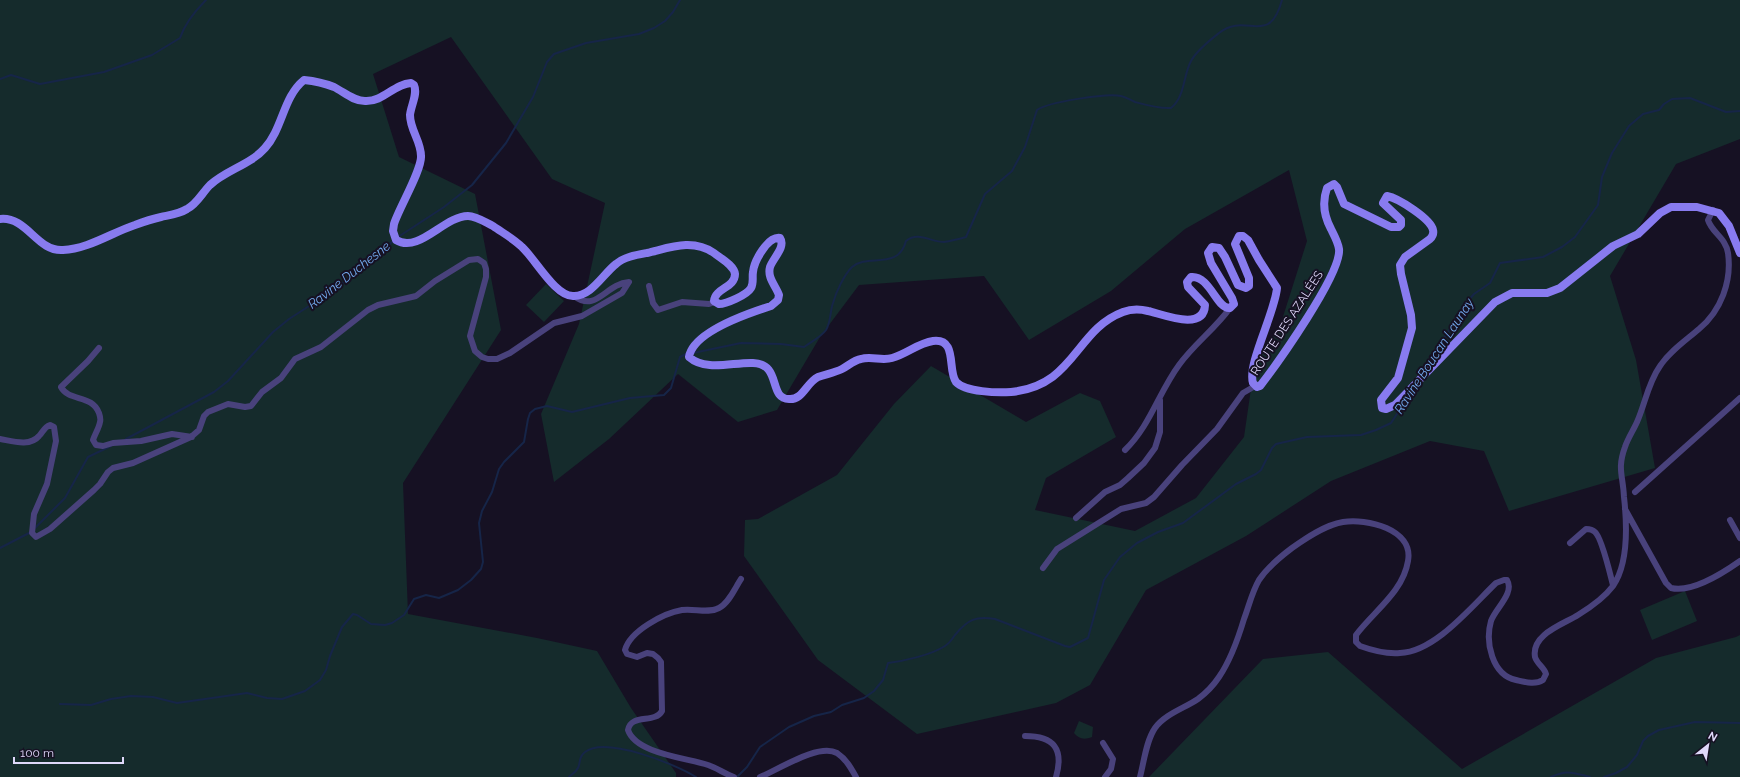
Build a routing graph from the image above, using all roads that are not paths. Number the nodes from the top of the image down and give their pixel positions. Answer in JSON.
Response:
{"nodes":[{"id":1,"x":1713,"y":210,"type":"junction"},
{"id":2,"x":0,"y":219,"type":"edge"},
{"id":3,"x":1740,"y":253,"type":"edge"},
{"id":4,"x":649,"y":286,"type":"dead end"},
{"id":5,"x":574,"y":296,"type":"junction"},
{"id":6,"x":715,"y":302,"type":"junction"},
{"id":7,"x":1230,"y":308,"type":"junction"},
{"id":8,"x":99,"y":348,"type":"dead end"},
{"id":9,"x":1255,"y":386,"type":"junction"},
{"id":10,"x":1160,"y":396,"type":"junction"},
{"id":11,"x":1740,"y":398,"type":"edge"},
{"id":12,"x":192,"y":437,"type":"junction"},
{"id":13,"x":0,"y":439,"type":"edge"},
{"id":14,"x":1125,"y":450,"type":"dead end"},
{"id":15,"x":1634,"y":492,"type":"dead end"},
{"id":16,"x":1624,"y":508,"type":"junction"},
{"id":17,"x":1076,"y":518,"type":"dead end"},
{"id":18,"x":1730,"y":520,"type":"dead end"},
{"id":19,"x":1740,"y":538,"type":"edge"},
{"id":20,"x":1570,"y":544,"type":"dead end"},
{"id":21,"x":1740,"y":561,"type":"edge"},
{"id":22,"x":1044,"y":568,"type":"dead end"},
{"id":23,"x":741,"y":579,"type":"dead end"},
{"id":24,"x":1613,"y":585,"type":"junction"},
{"id":25,"x":1025,"y":736,"type":"dead end"},
{"id":26,"x":1103,"y":744,"type":"dead end"},
{"id":27,"x":734,"y":777,"type":"edge"},
{"id":28,"x":760,"y":777,"type":"edge"},
{"id":29,"x":856,"y":777,"type":"edge"},
{"id":30,"x":1056,"y":777,"type":"edge"},
{"id":31,"x":1105,"y":777,"type":"edge"},
{"id":32,"x":1140,"y":777,"type":"edge"}],
"edges":[{"from":1,"to":3,"type":"main road"},
{"from":1,"to":9,"type":"main road","name":"ROUTE DES AZALÉES"},
{"from":1,"to":16,"type":"street"},
{"from":2,"to":5,"type":"main road"},
{"from":4,"to":6,"type":"street"},
{"from":5,"to":6,"type":"main road"},
{"from":5,"to":12,"type":"street"},
{"from":6,"to":7,"type":"main road"},
{"from":7,"to":9,"type":"main road","name":"ROUTE DES AZALÉES"},
{"from":7,"to":10,"type":"street"},
{"from":8,"to":12,"type":"street"},
{"from":9,"to":22,"type":"street"},
{"from":10,"to":14,"type":"street"},
{"from":10,"to":17,"type":"street"},
{"from":11,"to":15,"type":"street"},
{"from":12,"to":13,"type":"street"},
{"from":16,"to":21,"type":"street"},
{"from":16,"to":24,"type":"street"},
{"from":18,"to":19,"type":"street"},
{"from":20,"to":24,"type":"street"},
{"from":23,"to":27,"type":"street"},
{"from":24,"to":32,"type":"street"},
{"from":25,"to":30,"type":"street"},
{"from":26,"to":31,"type":"street"},
{"from":28,"to":29,"type":"street"}]}
